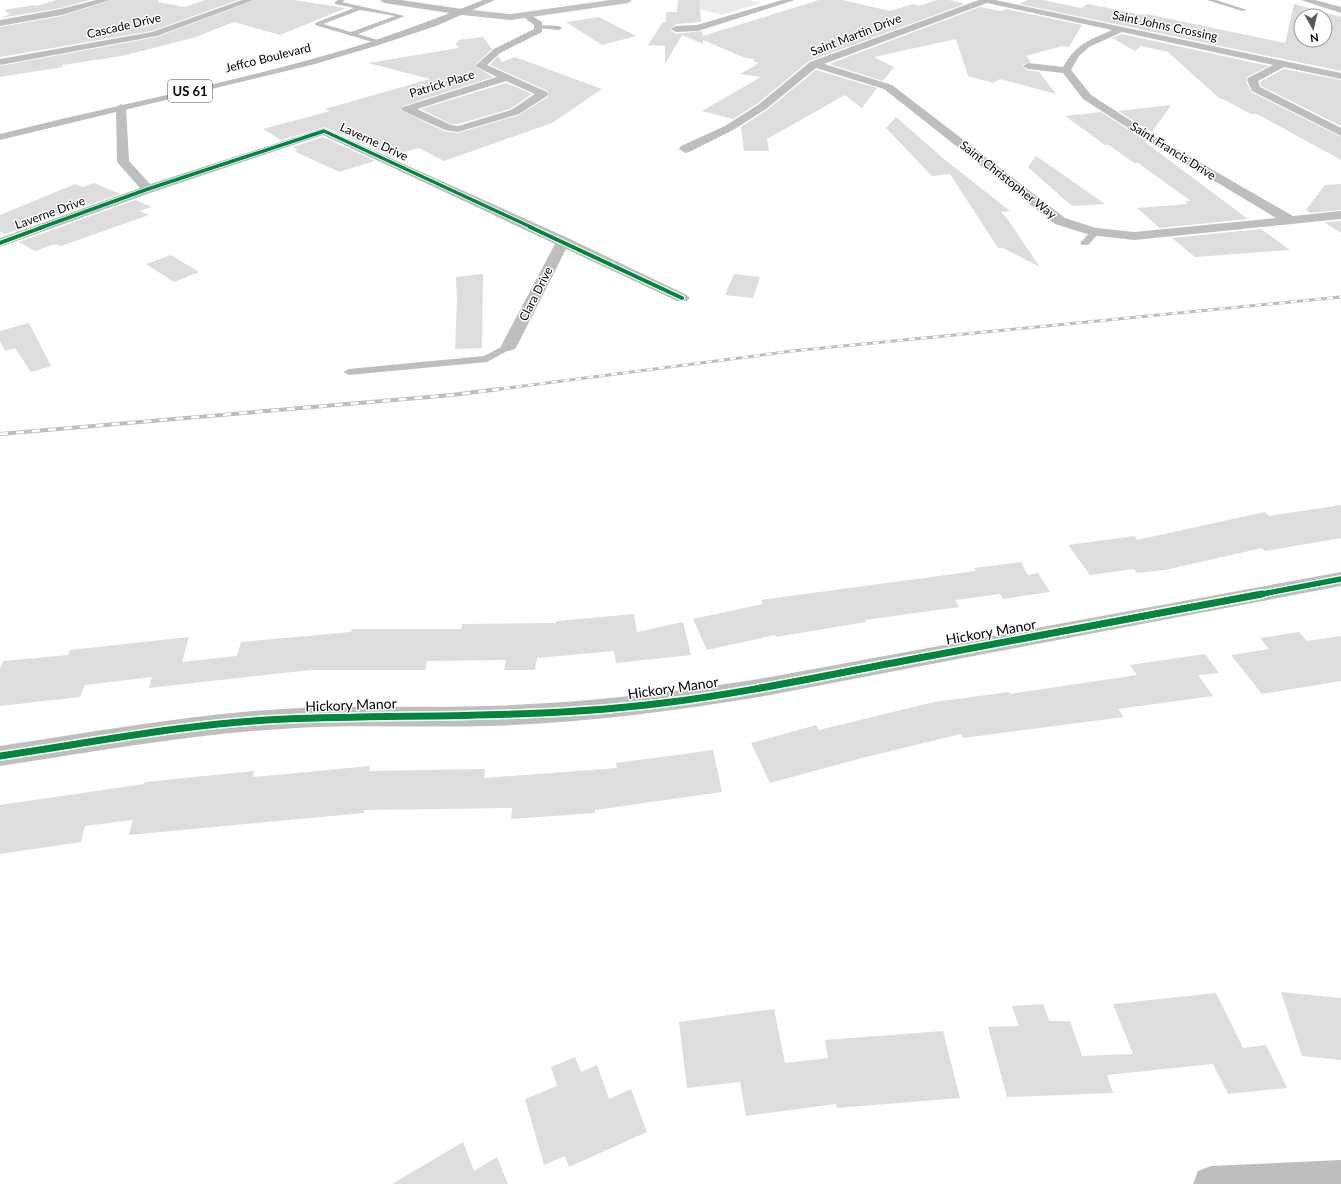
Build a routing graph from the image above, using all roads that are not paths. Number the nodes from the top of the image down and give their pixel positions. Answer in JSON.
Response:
{"nodes":[{"id":1,"x":106,"y":0,"type":"edge"},
{"id":2,"x":250,"y":0,"type":"edge"},
{"id":3,"x":342,"y":0,"type":"edge"},
{"id":4,"x":384,"y":0,"type":"edge"},
{"id":5,"x":491,"y":0,"type":"edge"},
{"id":6,"x":628,"y":0,"type":"edge"},
{"id":7,"x":791,"y":0,"type":"edge"},
{"id":8,"x":984,"y":0,"type":"edge"},
{"id":9,"x":1210,"y":0,"type":"edge"},
{"id":10,"x":1305,"y":0,"type":"edge"},
{"id":11,"x":360,"y":8,"type":"junction"},
{"id":12,"x":1244,"y":10,"type":"dead end"},
{"id":13,"x":1341,"y":10,"type":"edge"},
{"id":14,"x":462,"y":12,"type":"junction"},
{"id":15,"x":525,"y":15,"type":"junction"},
{"id":16,"x":0,"y":22,"type":"edge"},
{"id":17,"x":540,"y":27,"type":"junction"},
{"id":18,"x":559,"y":28,"type":"dead end"},
{"id":19,"x":676,"y":29,"type":"dead end"},
{"id":20,"x":1122,"y":29,"type":"junction"},
{"id":21,"x":351,"y":34,"type":"junction"},
{"id":22,"x":379,"y":42,"type":"junction"},
{"id":23,"x":0,"y":62,"type":"edge"},
{"id":24,"x":1284,"y":63,"type":"junction"},
{"id":25,"x":814,"y":64,"type":"junction"},
{"id":26,"x":1028,"y":66,"type":"dead end"},
{"id":27,"x":1066,"y":70,"type":"junction"},
{"id":28,"x":1341,"y":76,"type":"edge"},
{"id":29,"x":505,"y":78,"type":"junction"},
{"id":30,"x":121,"y":107,"type":"junction"},
{"id":31,"x":1341,"y":133,"type":"edge"},
{"id":32,"x":0,"y":137,"type":"edge"},
{"id":33,"x":685,"y":149,"type":"dead end"},
{"id":34,"x":148,"y":189,"type":"junction"},
{"id":35,"x":1341,"y":215,"type":"edge"},
{"id":36,"x":1290,"y":220,"type":"junction"},
{"id":37,"x":1095,"y":232,"type":"junction"},
{"id":38,"x":563,"y":241,"type":"junction"},
{"id":39,"x":0,"y":243,"type":"edge"},
{"id":40,"x":1085,"y":243,"type":"dead end"},
{"id":41,"x":682,"y":298,"type":"dead end"},
{"id":42,"x":509,"y":346,"type":"joint"},
{"id":43,"x":349,"y":372,"type":"dead end"},
{"id":44,"x":1341,"y":579,"type":"edge"},
{"id":45,"x":0,"y":756,"type":"edge"},
{"id":46,"x":1341,"y":1178,"type":"edge"},
{"id":47,"x":1211,"y":1184,"type":"edge"}],
"edges":[{"from":1,"to":16,"type":"street"},
{"from":2,"to":23,"type":"street","name":"Cascade Drive"},
{"from":3,"to":11,"type":"lane"},
{"from":4,"to":14,"type":"street"},
{"from":5,"to":14,"type":"main road","name":"Jeffco Boulevard","number":"US 61"},
{"from":6,"to":15,"type":"street"},
{"from":7,"to":19,"type":"street"},
{"from":8,"to":20,"type":"street","name":"Saint Johns Crossing"},
{"from":8,"to":25,"type":"street","name":"Saint Martin Drive"},
{"from":9,"to":12,"type":"lane"},
{"from":10,"to":13,"type":"street"},
{"from":11,"to":21,"type":"lane"},
{"from":11,"to":21,"type":"lane"},
{"from":14,"to":15,"type":"street"},
{"from":14,"to":22,"type":"main road","name":"Jeffco Boulevard","number":"US 61"},
{"from":15,"to":17,"type":"street"},
{"from":17,"to":18,"type":"lane"},
{"from":17,"to":29,"type":"street","name":"Patrick Place"},
{"from":20,"to":24,"type":"street","name":"Saint Johns Crossing"},
{"from":20,"to":27,"type":"street"},
{"from":21,"to":22,"type":"lane"},
{"from":22,"to":30,"type":"main road","name":"Jeffco Boulevard","number":"US 61"},
{"from":24,"to":28,"type":"street","name":"Saint Johns Crossing"},
{"from":24,"to":31,"type":"street"},
{"from":25,"to":33,"type":"street","name":"Saint Martin Drive"},
{"from":25,"to":37,"type":"street","name":"Saint Christopher Way"},
{"from":26,"to":27,"type":"street"},
{"from":27,"to":36,"type":"street","name":"Saint Francis Drive"},
{"from":29,"to":29,"type":"street","name":"Patrick Place"},
{"from":30,"to":32,"type":"main road","name":"Jeffco Boulevard","number":"US 61"},
{"from":30,"to":34,"type":"street"},
{"from":34,"to":38,"type":"street","name":"Laverne Drive"},
{"from":34,"to":39,"type":"street","name":"Laverne Drive"},
{"from":35,"to":36,"type":"street","name":"Saint Christopher Way"},
{"from":36,"to":37,"type":"street","name":"Saint Christopher Way"},
{"from":37,"to":40,"type":"lane"},
{"from":38,"to":41,"type":"street","name":"Laverne Drive"},
{"from":38,"to":42,"type":"street","name":"Clara Drive"},
{"from":42,"to":43,"type":"lane"},
{"from":44,"to":45,"type":"street","name":"Hickory Manor"},
{"from":46,"to":47,"type":"street"}]}
